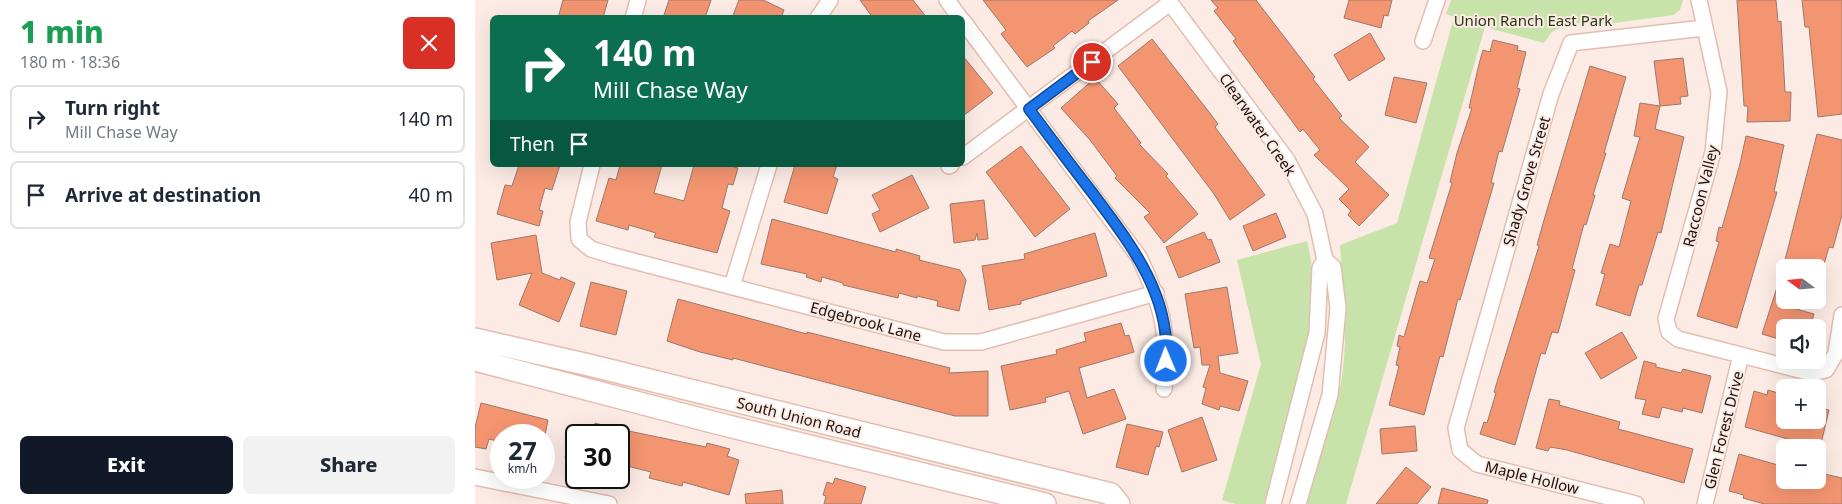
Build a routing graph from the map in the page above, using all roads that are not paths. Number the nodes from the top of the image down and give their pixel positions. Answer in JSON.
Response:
{"nodes":[{"id":1,"x":638,"y":0,"type":"edge"},
{"id":2,"x":829,"y":0,"type":"edge"},
{"id":3,"x":947,"y":0,"type":"edge"},
{"id":4,"x":1437,"y":0,"type":"edge"},
{"id":5,"x":1699,"y":0,"type":"edge"},
{"id":6,"x":1169,"y":2,"type":"edge"},
{"id":7,"x":634,"y":15,"type":"edge"},
{"id":8,"x":820,"y":15,"type":"edge"},
{"id":9,"x":958,"y":15,"type":"edge"},
{"id":10,"x":965,"y":24,"type":"edge"},
{"id":11,"x":1704,"y":28,"type":"junction"},
{"id":12,"x":1423,"y":41,"type":"dead end"},
{"id":13,"x":1029,"y":109,"type":"junction"},
{"id":14,"x":965,"y":156,"type":"edge"},
{"id":15,"x":591,"y":167,"type":"edge"},
{"id":16,"x":768,"y":167,"type":"edge"},
{"id":17,"x":1325,"y":260,"type":"junction"},
{"id":18,"x":732,"y":286,"type":"junction"},
{"id":19,"x":1156,"y":293,"type":"junction"},
{"id":20,"x":1842,"y":315,"type":"edge"},
{"id":21,"x":475,"y":339,"type":"edge"},
{"id":22,"x":1741,"y":355,"type":"junction"},
{"id":23,"x":475,"y":360,"type":"edge"},
{"id":24,"x":1164,"y":389,"type":"dead end"},
{"id":25,"x":1460,"y":450,"type":"joint"},
{"id":26,"x":475,"y":477,"type":"edge"},
{"id":27,"x":609,"y":504,"type":"edge"},
{"id":28,"x":1045,"y":504,"type":"edge"},
{"id":29,"x":1119,"y":504,"type":"edge"},
{"id":30,"x":1273,"y":504,"type":"edge"},
{"id":31,"x":1298,"y":504,"type":"edge"},
{"id":32,"x":1636,"y":504,"type":"edge"},
{"id":33,"x":1705,"y":504,"type":"edge"}],
"edges":[{"from":1,"to":7,"type":"street"},
{"from":2,"to":8,"type":"street"},
{"from":3,"to":9,"type":"street"},
{"from":4,"to":12,"type":"street"},
{"from":5,"to":11,"type":"street","name":"Raccoon Valley"},
{"from":6,"to":13,"type":"street"},
{"from":6,"to":17,"type":"street","name":"Clearwater Creek"},
{"from":10,"to":13,"type":"street"},
{"from":11,"to":22,"type":"street","name":"Raccoon Valley"},
{"from":11,"to":25,"type":"street","name":"Shady Grove Street"},
{"from":13,"to":14,"type":"street"},
{"from":13,"to":19,"type":"street"},
{"from":15,"to":18,"type":"street","name":"Edgebrook Lane"},
{"from":16,"to":18,"type":"street"},
{"from":17,"to":30,"type":"street","name":"Clearwater Creek"},
{"from":17,"to":31,"type":"street","name":"Clearwater Creek"},
{"from":18,"to":19,"type":"street","name":"Edgebrook Lane"},
{"from":19,"to":24,"type":"street"},
{"from":20,"to":22,"type":"street"},
{"from":21,"to":29,"type":"street","name":"South Union Road"},
{"from":22,"to":33,"type":"street","name":"Glen Forest Drive"},
{"from":23,"to":28,"type":"street","name":"South Union Road"},
{"from":25,"to":32,"type":"street","name":"Maple Hollow"},
{"from":26,"to":27,"type":"street"}]}
